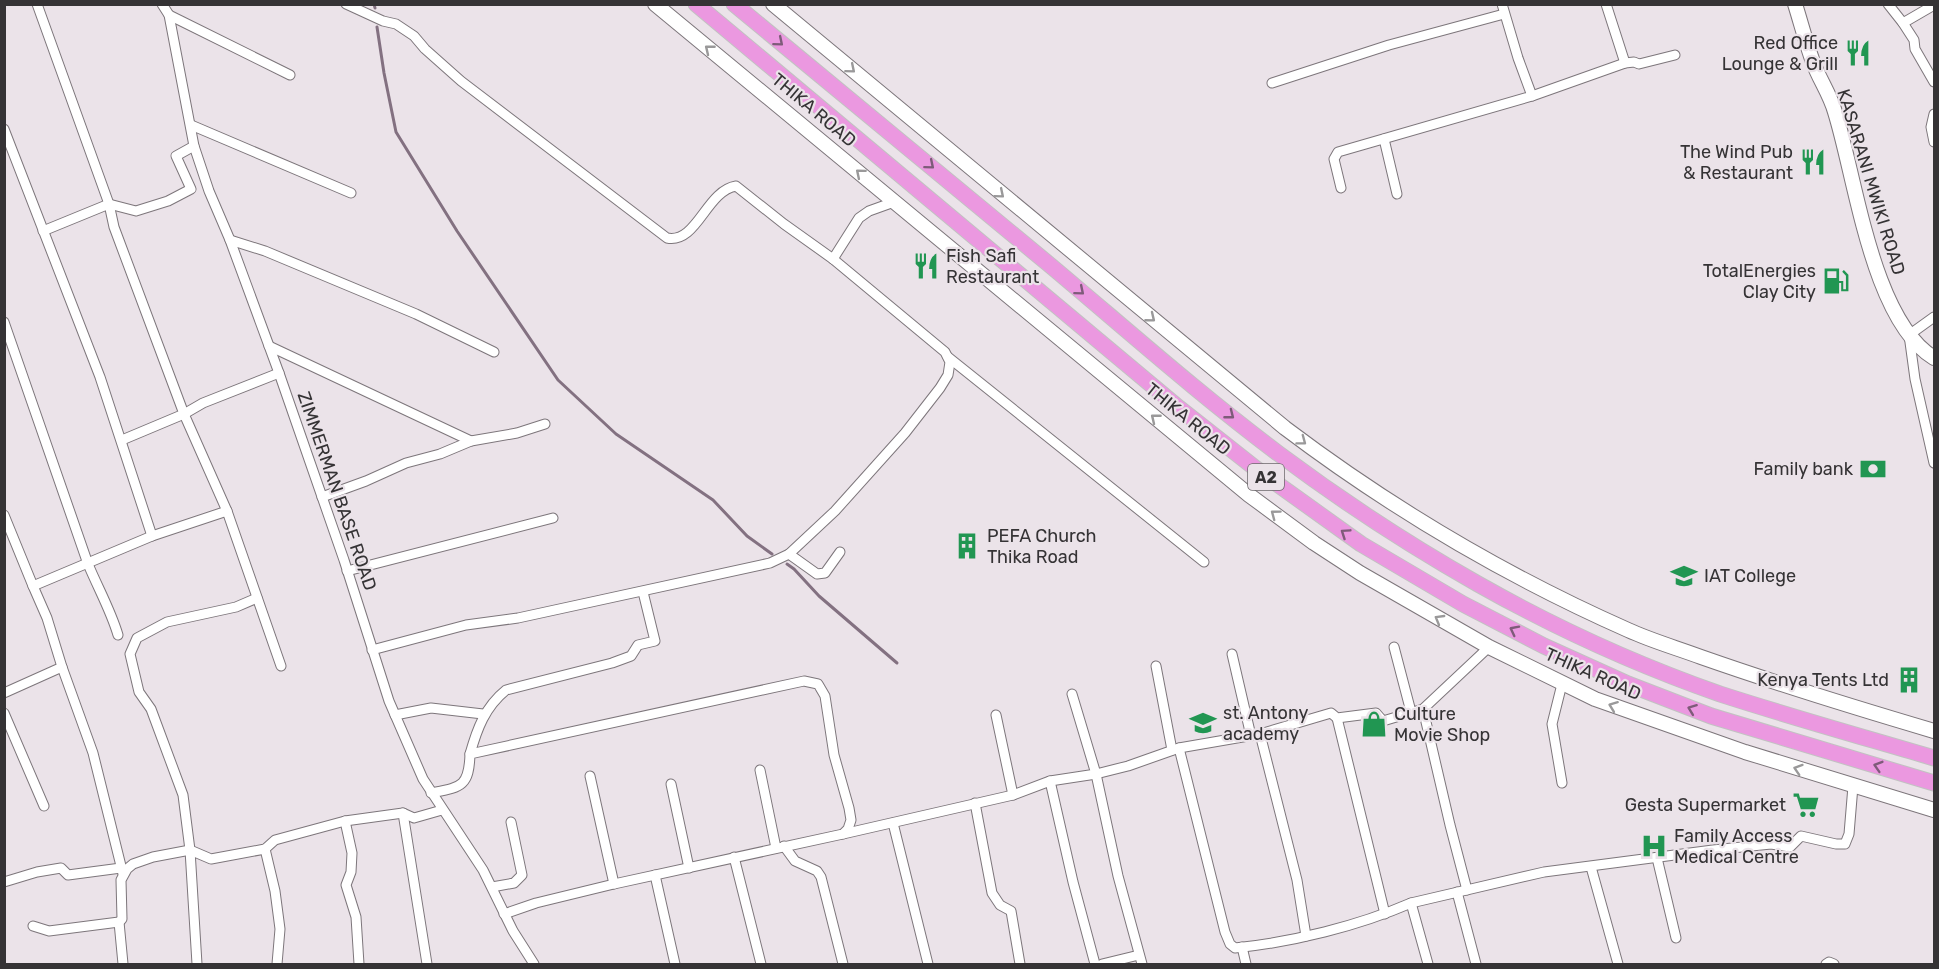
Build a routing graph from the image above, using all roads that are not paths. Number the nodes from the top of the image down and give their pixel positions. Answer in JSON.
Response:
{"nodes":[{"id":1,"x":37,"y":4,"type":"edge"},
{"id":2,"x":162,"y":4,"type":"edge"},
{"id":3,"x":346,"y":4,"type":"edge"},
{"id":4,"x":655,"y":4,"type":"edge"},
{"id":5,"x":696,"y":4,"type":"edge"},
{"id":6,"x":734,"y":4,"type":"edge"},
{"id":7,"x":773,"y":4,"type":"edge"},
{"id":8,"x":1606,"y":4,"type":"edge"},
{"id":9,"x":1795,"y":4,"type":"edge"},
{"id":10,"x":1888,"y":4,"type":"edge"},
{"id":11,"x":1935,"y":5,"type":"edge"},
{"id":12,"x":1503,"y":9,"type":"edge"},
{"id":13,"x":169,"y":15,"type":"junction"},
{"id":14,"x":1903,"y":22,"type":"junction"},
{"id":15,"x":1675,"y":55,"type":"dead end"},
{"id":16,"x":1625,"y":63,"type":"junction"},
{"id":17,"x":290,"y":75,"type":"dead end"},
{"id":18,"x":1935,"y":82,"type":"edge"},
{"id":19,"x":1272,"y":83,"type":"dead end"},
{"id":20,"x":1532,"y":96,"type":"junction"},
{"id":21,"x":1935,"y":114,"type":"edge"},
{"id":22,"x":191,"y":126,"type":"junction"},
{"id":23,"x":4,"y":129,"type":"edge"},
{"id":24,"x":1384,"y":139,"type":"junction"},
{"id":25,"x":1935,"y":142,"type":"edge"},
{"id":26,"x":194,"y":146,"type":"junction"},
{"id":27,"x":1341,"y":189,"type":"dead end"},
{"id":28,"x":351,"y":193,"type":"dead end"},
{"id":29,"x":1397,"y":194,"type":"dead end"},
{"id":30,"x":894,"y":202,"type":"junction"},
{"id":31,"x":109,"y":204,"type":"junction"},
{"id":32,"x":43,"y":231,"type":"junction"},
{"id":33,"x":230,"y":240,"type":"junction"},
{"id":34,"x":833,"y":259,"type":"junction"},
{"id":35,"x":1935,"y":317,"type":"edge"},
{"id":36,"x":4,"y":322,"type":"edge"},
{"id":37,"x":1909,"y":335,"type":"junction"},
{"id":38,"x":269,"y":346,"type":"junction"},
{"id":39,"x":494,"y":352,"type":"dead end"},
{"id":40,"x":948,"y":357,"type":"junction"},
{"id":41,"x":1935,"y":358,"type":"edge"},
{"id":42,"x":279,"y":373,"type":"junction"},
{"id":43,"x":184,"y":414,"type":"junction"},
{"id":44,"x":545,"y":424,"type":"dead end"},
{"id":45,"x":122,"y":440,"type":"junction"},
{"id":46,"x":471,"y":441,"type":"junction"},
{"id":47,"x":1935,"y":463,"type":"edge"},
{"id":48,"x":322,"y":497,"type":"junction"},
{"id":49,"x":227,"y":511,"type":"junction"},
{"id":50,"x":4,"y":515,"type":"edge"},
{"id":51,"x":553,"y":518,"type":"dead end"},
{"id":52,"x":152,"y":536,"type":"junction"},
{"id":53,"x":840,"y":552,"type":"dead end"},
{"id":54,"x":789,"y":554,"type":"junction"},
{"id":55,"x":1204,"y":562,"type":"dead end"},
{"id":56,"x":88,"y":564,"type":"junction"},
{"id":57,"x":347,"y":571,"type":"junction"},
{"id":58,"x":33,"y":586,"type":"junction"},
{"id":59,"x":643,"y":592,"type":"junction"},
{"id":60,"x":257,"y":598,"type":"junction"},
{"id":61,"x":118,"y":636,"type":"dead end"},
{"id":62,"x":1394,"y":647,"type":"dead end"},
{"id":63,"x":1489,"y":647,"type":"junction"},
{"id":64,"x":372,"y":650,"type":"junction"},
{"id":65,"x":1232,"y":654,"type":"dead end"},
{"id":66,"x":281,"y":666,"type":"dead end"},
{"id":67,"x":1156,"y":666,"type":"dead end"},
{"id":68,"x":62,"y":667,"type":"junction"},
{"id":69,"x":1562,"y":684,"type":"junction"},
{"id":70,"x":4,"y":693,"type":"edge"},
{"id":71,"x":1072,"y":694,"type":"dead end"},
{"id":72,"x":1423,"y":709,"type":"junction"},
{"id":73,"x":4,"y":713,"type":"edge"},
{"id":74,"x":1407,"y":713,"type":"junction"},
{"id":75,"x":483,"y":714,"type":"junction"},
{"id":76,"x":395,"y":715,"type":"junction"},
{"id":77,"x":996,"y":715,"type":"dead end"},
{"id":78,"x":1337,"y":718,"type":"junction"},
{"id":79,"x":1935,"y":731,"type":"edge"},
{"id":80,"x":1256,"y":735,"type":"junction"},
{"id":81,"x":1175,"y":749,"type":"junction"},
{"id":82,"x":470,"y":754,"type":"junction"},
{"id":83,"x":1935,"y":758,"type":"edge"},
{"id":84,"x":760,"y":770,"type":"dead end"},
{"id":85,"x":1096,"y":774,"type":"junction"},
{"id":86,"x":590,"y":776,"type":"dead end"},
{"id":87,"x":1050,"y":781,"type":"junction"},
{"id":88,"x":1562,"y":783,"type":"dead end"},
{"id":89,"x":1935,"y":783,"type":"edge"},
{"id":90,"x":671,"y":784,"type":"dead end"},
{"id":91,"x":1853,"y":786,"type":"junction"},
{"id":92,"x":431,"y":793,"type":"junction"},
{"id":93,"x":1013,"y":795,"type":"junction"},
{"id":94,"x":975,"y":802,"type":"junction"},
{"id":95,"x":44,"y":806,"type":"dead end"},
{"id":96,"x":442,"y":810,"type":"junction"},
{"id":97,"x":1935,"y":810,"type":"edge"},
{"id":98,"x":403,"y":813,"type":"junction"},
{"id":99,"x":345,"y":821,"type":"junction"},
{"id":100,"x":511,"y":822,"type":"dead end"},
{"id":101,"x":893,"y":823,"type":"junction"},
{"id":102,"x":843,"y":834,"type":"junction"},
{"id":103,"x":780,"y":847,"type":"junction"},
{"id":104,"x":265,"y":849,"type":"junction"},
{"id":105,"x":190,"y":850,"type":"junction"},
{"id":106,"x":734,"y":857,"type":"junction"},
{"id":107,"x":1657,"y":858,"type":"junction"},
{"id":108,"x":1591,"y":867,"type":"junction"},
{"id":109,"x":689,"y":868,"type":"junction"},
{"id":110,"x":122,"y":871,"type":"junction"},
{"id":111,"x":655,"y":875,"type":"junction"},
{"id":112,"x":4,"y":882,"type":"edge"},
{"id":113,"x":614,"y":884,"type":"junction"},
{"id":114,"x":492,"y":887,"type":"junction"},
{"id":115,"x":1462,"y":891,"type":"junction"},
{"id":116,"x":1411,"y":903,"type":"junction"},
{"id":117,"x":504,"y":914,"type":"junction"},
{"id":118,"x":1385,"y":914,"type":"junction"},
{"id":119,"x":119,"y":922,"type":"junction"},
{"id":120,"x":33,"y":926,"type":"dead end"},
{"id":121,"x":1306,"y":936,"type":"junction"},
{"id":122,"x":1676,"y":939,"type":"dead end"},
{"id":123,"x":1242,"y":947,"type":"junction"},
{"id":124,"x":1141,"y":960,"type":"edge"},
{"id":125,"x":123,"y":964,"type":"edge"},
{"id":126,"x":197,"y":964,"type":"edge"},
{"id":127,"x":277,"y":964,"type":"edge"},
{"id":128,"x":359,"y":964,"type":"edge"},
{"id":129,"x":427,"y":964,"type":"edge"},
{"id":130,"x":534,"y":964,"type":"edge"},
{"id":131,"x":675,"y":964,"type":"edge"},
{"id":132,"x":761,"y":964,"type":"edge"},
{"id":133,"x":843,"y":964,"type":"edge"},
{"id":134,"x":928,"y":964,"type":"edge"},
{"id":135,"x":1020,"y":964,"type":"edge"},
{"id":136,"x":1095,"y":964,"type":"edge"},
{"id":137,"x":1102,"y":964,"type":"edge"},
{"id":138,"x":1246,"y":964,"type":"edge"},
{"id":139,"x":1428,"y":964,"type":"edge"},
{"id":140,"x":1476,"y":964,"type":"edge"},
{"id":141,"x":1618,"y":964,"type":"edge"},
{"id":142,"x":1826,"y":964,"type":"edge"},
{"id":143,"x":1834,"y":964,"type":"edge"}],
"edges":[{"from":1,"to":31,"type":"street"},
{"from":2,"to":13,"type":"street","name":"ZIMMERMAN BASE ROAD"},
{"from":3,"to":34,"type":"street"},
{"from":30,"to":4,"type":"main road","name":"THIKA ROAD","one_way":true},
{"from":89,"to":5,"type":"highway","name":"THIKA ROAD","number":"A2","one_way":true},
{"from":6,"to":83,"type":"highway","name":"THIKA ROAD","number":"A2","one_way":true},
{"from":7,"to":79,"type":"main road","one_way":true},
{"from":8,"to":16,"type":"street"},
{"from":9,"to":37,"type":"main road","name":"KASARANI MWIKI ROAD"},
{"from":10,"to":14,"type":"street"},
{"from":11,"to":14,"type":"street"},
{"from":12,"to":19,"type":"street"},
{"from":12,"to":20,"type":"street"},
{"from":13,"to":17,"type":"street"},
{"from":13,"to":22,"type":"street","name":"ZIMMERMAN BASE ROAD"},
{"from":14,"to":18,"type":"street"},
{"from":15,"to":16,"type":"street"},
{"from":16,"to":20,"type":"street"},
{"from":20,"to":24,"type":"street"},
{"from":21,"to":25,"type":"street"},
{"from":22,"to":26,"type":"street","name":"ZIMMERMAN BASE ROAD"},
{"from":22,"to":28,"type":"street"},
{"from":23,"to":32,"type":"street"},
{"from":24,"to":27,"type":"street"},
{"from":24,"to":29,"type":"street"},
{"from":26,"to":31,"type":"street"},
{"from":26,"to":33,"type":"street","name":"ZIMMERMAN BASE ROAD"},
{"from":30,"to":34,"type":"street"},
{"from":63,"to":30,"type":"main road","name":"THIKA ROAD","one_way":true},
{"from":31,"to":32,"type":"street"},
{"from":31,"to":43,"type":"street"},
{"from":32,"to":45,"type":"street"},
{"from":33,"to":38,"type":"street","name":"ZIMMERMAN BASE ROAD"},
{"from":33,"to":39,"type":"street"},
{"from":34,"to":40,"type":"street"},
{"from":35,"to":37,"type":"street"},
{"from":36,"to":56,"type":"street"},
{"from":37,"to":41,"type":"main road","name":"KASARANI MWIKI ROAD"},
{"from":37,"to":47,"type":"street"},
{"from":38,"to":42,"type":"street","name":"ZIMMERMAN BASE ROAD"},
{"from":38,"to":46,"type":"street"},
{"from":40,"to":54,"type":"street"},
{"from":40,"to":55,"type":"street"},
{"from":42,"to":43,"type":"street"},
{"from":42,"to":48,"type":"street","name":"ZIMMERMAN BASE ROAD"},
{"from":43,"to":45,"type":"street"},
{"from":43,"to":49,"type":"street"},
{"from":44,"to":46,"type":"street"},
{"from":45,"to":52,"type":"street"},
{"from":46,"to":48,"type":"street"},
{"from":48,"to":57,"type":"street","name":"ZIMMERMAN BASE ROAD"},
{"from":49,"to":52,"type":"street"},
{"from":49,"to":60,"type":"street"},
{"from":50,"to":58,"type":"street"},
{"from":51,"to":57,"type":"street"},
{"from":52,"to":56,"type":"street"},
{"from":53,"to":54,"type":"street"},
{"from":54,"to":59,"type":"street"},
{"from":56,"to":58,"type":"street"},
{"from":56,"to":61,"type":"street"},
{"from":57,"to":64,"type":"street","name":"ZIMMERMAN BASE ROAD"},
{"from":58,"to":68,"type":"street"},
{"from":59,"to":64,"type":"street"},
{"from":59,"to":75,"type":"street"},
{"from":60,"to":66,"type":"street"},
{"from":60,"to":105,"type":"street"},
{"from":62,"to":74,"type":"street"},
{"from":63,"to":69,"type":"main road","name":"THIKA ROAD"},
{"from":63,"to":72,"type":"street"},
{"from":64,"to":76,"type":"street","name":"ZIMMERMAN BASE ROAD"},
{"from":65,"to":80,"type":"street"},
{"from":67,"to":81,"type":"street"},
{"from":68,"to":70,"type":"street"},
{"from":68,"to":110,"type":"street"},
{"from":69,"to":88,"type":"street"},
{"from":91,"to":69,"type":"main road","name":"THIKA ROAD","one_way":true},
{"from":71,"to":85,"type":"street"},
{"from":72,"to":74,"type":"street"},
{"from":72,"to":115,"type":"street"},
{"from":73,"to":95,"type":"street"},
{"from":74,"to":78,"type":"street"},
{"from":75,"to":76,"type":"street"},
{"from":75,"to":82,"type":"street"},
{"from":76,"to":92,"type":"street","name":"ZIMMERMAN BASE ROAD"},
{"from":77,"to":93,"type":"street"},
{"from":78,"to":80,"type":"street"},
{"from":78,"to":118,"type":"street"},
{"from":80,"to":81,"type":"street"},
{"from":80,"to":121,"type":"street"},
{"from":81,"to":85,"type":"street"},
{"from":81,"to":123,"type":"street"},
{"from":82,"to":92,"type":"street"},
{"from":82,"to":102,"type":"street"},
{"from":84,"to":103,"type":"street"},
{"from":85,"to":87,"type":"street"},
{"from":85,"to":124,"type":"street"},
{"from":86,"to":113,"type":"street"},
{"from":87,"to":93,"type":"street"},
{"from":87,"to":136,"type":"street"},
{"from":90,"to":109,"type":"street"},
{"from":91,"to":97,"type":"main road","name":"THIKA ROAD"},
{"from":91,"to":107,"type":"street"},
{"from":92,"to":96,"type":"street","name":"ZIMMERMAN BASE ROAD"},
{"from":93,"to":94,"type":"street"},
{"from":94,"to":101,"type":"street"},
{"from":94,"to":135,"type":"street"},
{"from":96,"to":98,"type":"street"},
{"from":96,"to":114,"type":"street","name":"ZIMMERMAN BASE ROAD"},
{"from":98,"to":99,"type":"street"},
{"from":98,"to":129,"type":"street"},
{"from":99,"to":104,"type":"street"},
{"from":99,"to":128,"type":"street"},
{"from":100,"to":114,"type":"street"},
{"from":101,"to":102,"type":"street"},
{"from":101,"to":134,"type":"street"},
{"from":102,"to":103,"type":"street"},
{"from":103,"to":106,"type":"street"},
{"from":103,"to":133,"type":"street"},
{"from":104,"to":105,"type":"street"},
{"from":104,"to":127,"type":"street"},
{"from":105,"to":110,"type":"street"},
{"from":105,"to":126,"type":"street"},
{"from":106,"to":109,"type":"street"},
{"from":106,"to":132,"type":"street"},
{"from":107,"to":108,"type":"street"},
{"from":107,"to":122,"type":"street"},
{"from":108,"to":115,"type":"street"},
{"from":108,"to":141,"type":"street"},
{"from":109,"to":111,"type":"street"},
{"from":110,"to":112,"type":"street"},
{"from":110,"to":119,"type":"street"},
{"from":111,"to":113,"type":"street"},
{"from":111,"to":131,"type":"street"},
{"from":113,"to":117,"type":"street"},
{"from":114,"to":117,"type":"street","name":"ZIMMERMAN BASE ROAD"},
{"from":115,"to":116,"type":"street"},
{"from":115,"to":140,"type":"street"},
{"from":116,"to":118,"type":"street"},
{"from":116,"to":139,"type":"street"},
{"from":117,"to":130,"type":"street","name":"ZIMMERMAN BASE ROAD"},
{"from":118,"to":121,"type":"street"},
{"from":119,"to":120,"type":"street"},
{"from":119,"to":125,"type":"street"},
{"from":121,"to":123,"type":"street"},
{"from":123,"to":138,"type":"street"},
{"from":124,"to":137,"type":"street"},
{"from":142,"to":143,"type":"street"}]}
